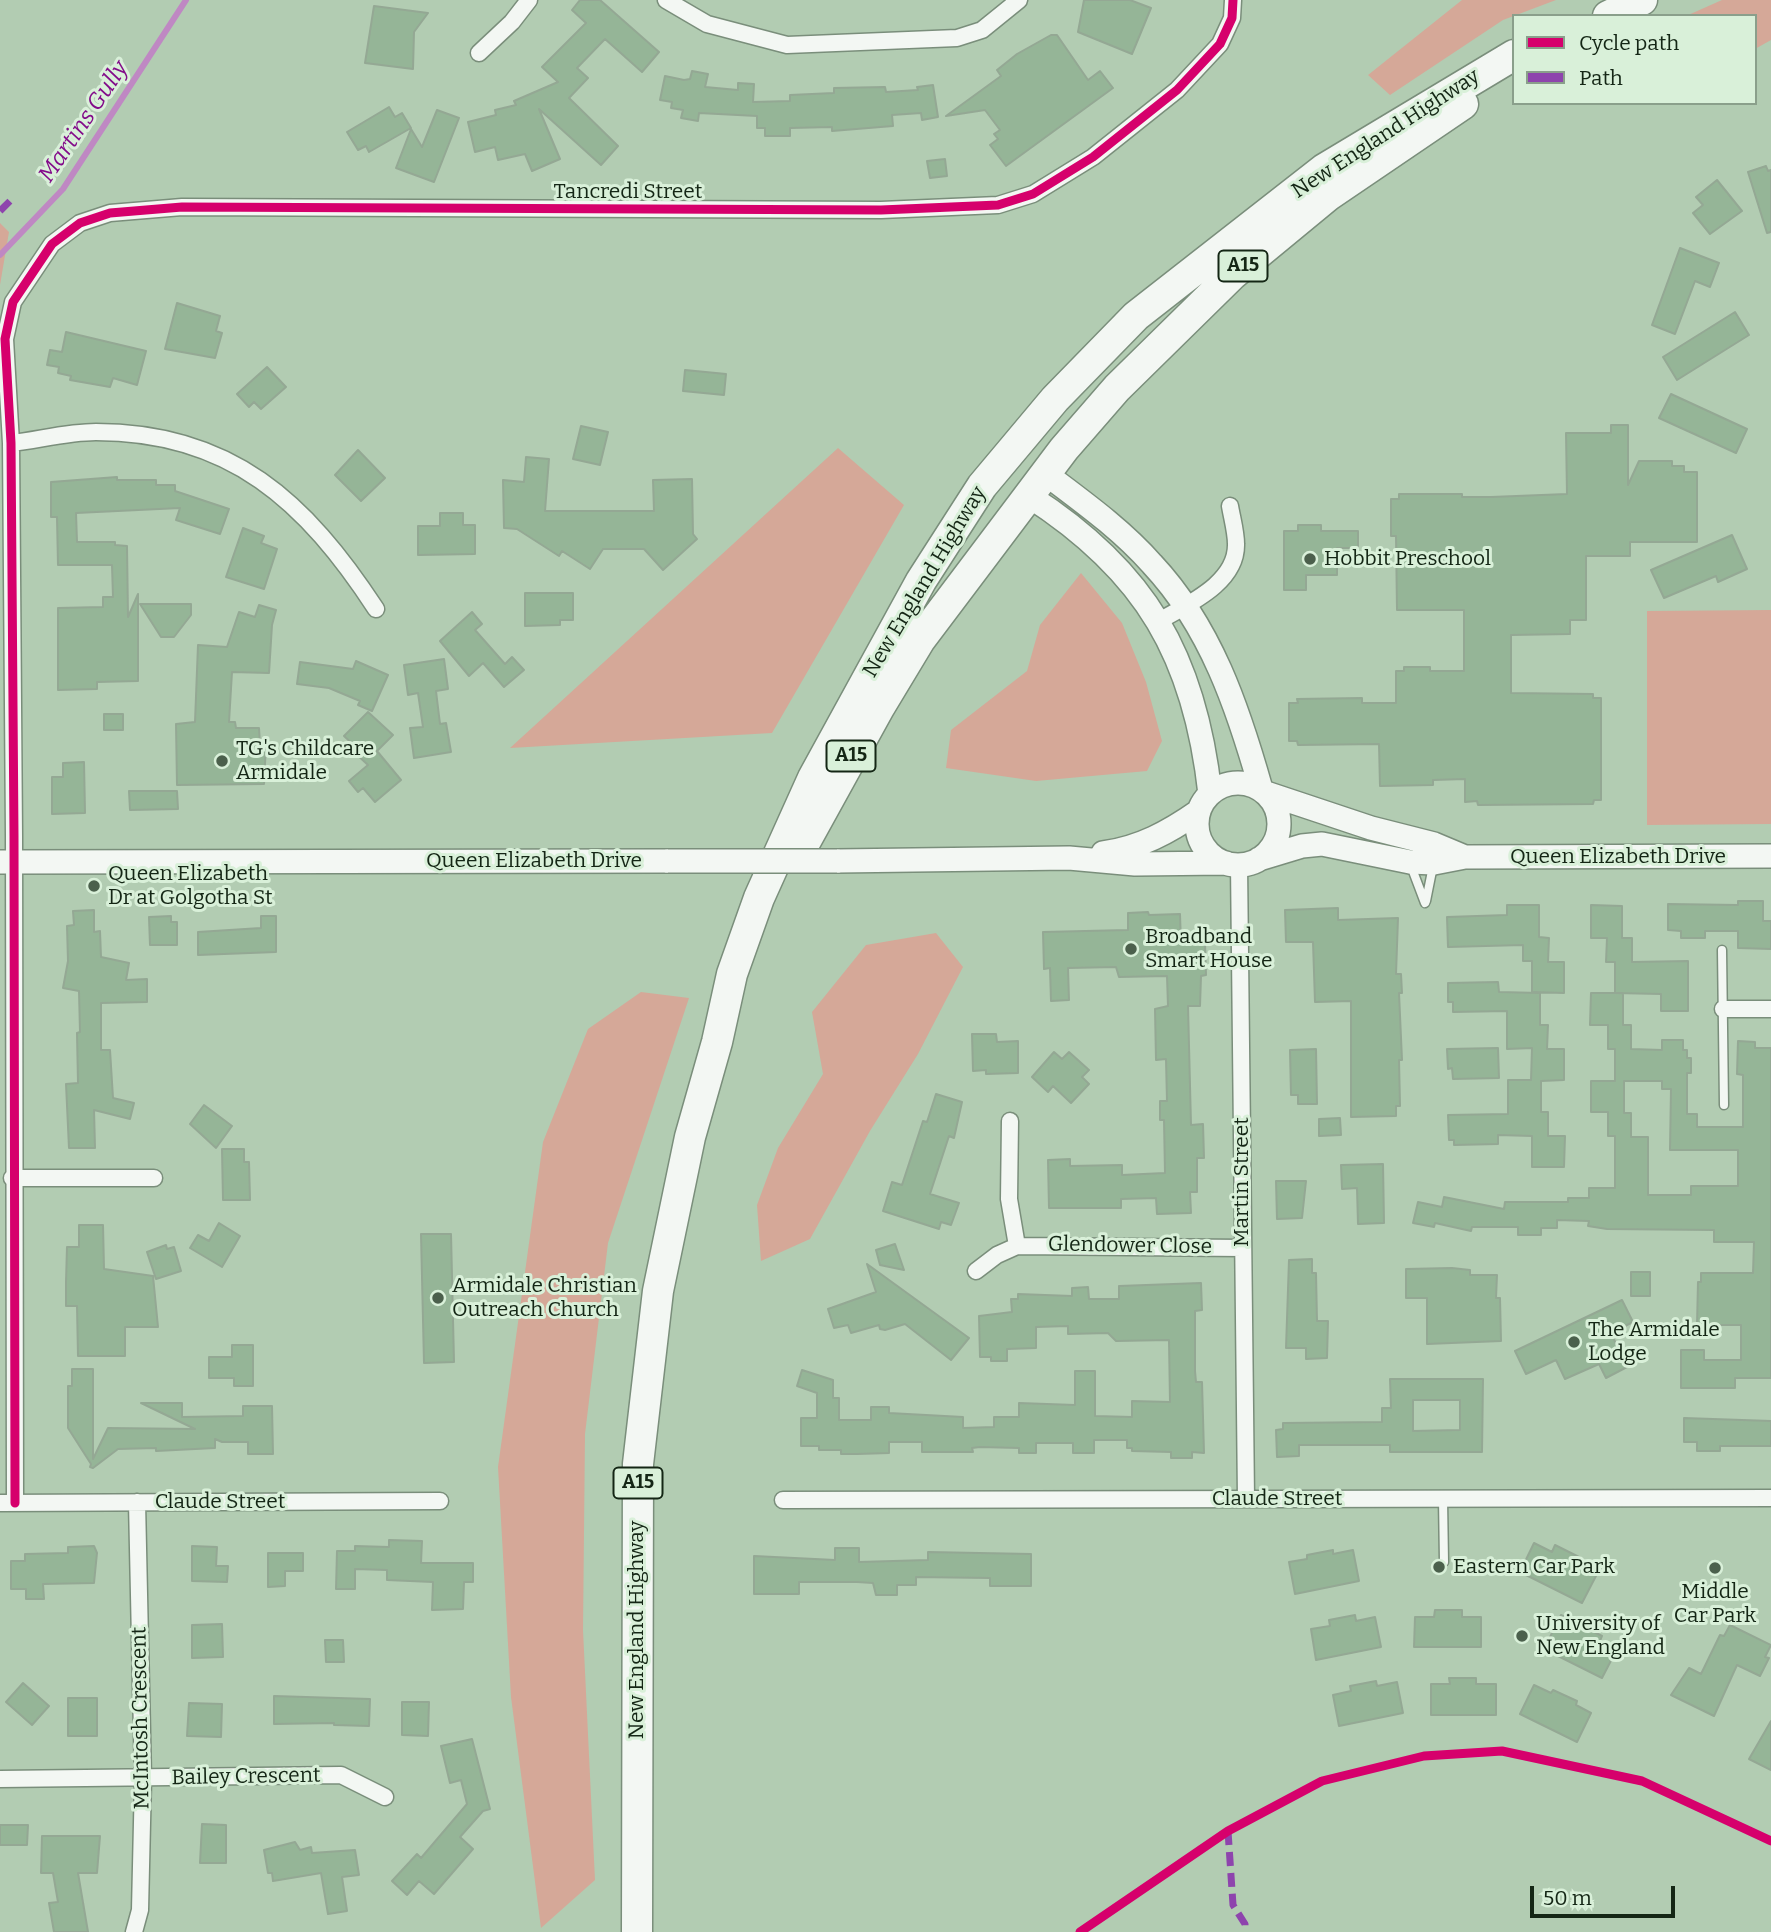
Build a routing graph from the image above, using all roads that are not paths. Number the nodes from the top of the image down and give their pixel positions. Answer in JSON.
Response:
{"nodes":[{"id":1,"x":529,"y":0,"type":"edge"},
{"id":2,"x":666,"y":0,"type":"edge"},
{"id":3,"x":1019,"y":0,"type":"edge"},
{"id":4,"x":1233,"y":0,"type":"edge"},
{"id":5,"x":1642,"y":0,"type":"edge"},
{"id":6,"x":1612,"y":14,"type":"edge"},
{"id":7,"x":479,"y":52,"type":"dead end"},
{"id":8,"x":1512,"y":56,"type":"edge"},
{"id":9,"x":1512,"y":73,"type":"edge"},
{"id":10,"x":1194,"y":267,"type":"junction"},
{"id":11,"x":11,"y":443,"type":"junction"},
{"id":12,"x":1035,"y":483,"type":"junction"},
{"id":13,"x":1230,"y":506,"type":"dead end"},
{"id":14,"x":921,"y":581,"type":"junction"},
{"id":15,"x":1186,"y":605,"type":"junction"},
{"id":16,"x":376,"y":609,"type":"dead end"},
{"id":17,"x":1159,"y":621,"type":"junction"},
{"id":18,"x":1263,"y":791,"type":"junction"},
{"id":19,"x":1204,"y":802,"type":"junction"},
{"id":20,"x":1771,"y":856,"type":"edge"},
{"id":21,"x":1465,"y":857,"type":"junction"},
{"id":22,"x":1069,"y":859,"type":"junction"},
{"id":23,"x":7,"y":862,"type":"edge"},
{"id":24,"x":1241,"y":862,"type":"junction"},
{"id":25,"x":1410,"y":862,"type":"junction"},
{"id":26,"x":1434,"y":863,"type":"junction"},
{"id":27,"x":1722,"y":950,"type":"dead end"},
{"id":28,"x":1723,"y":1009,"type":"junction"},
{"id":29,"x":1771,"y":1009,"type":"edge"},
{"id":30,"x":717,"y":1042,"type":"junction"},
{"id":31,"x":1724,"y":1105,"type":"dead end"},
{"id":32,"x":1010,"y":1121,"type":"dead end"},
{"id":33,"x":12,"y":1178,"type":"junction"},
{"id":34,"x":155,"y":1178,"type":"dead end"},
{"id":35,"x":1017,"y":1246,"type":"junction"},
{"id":36,"x":1243,"y":1248,"type":"junction"},
{"id":37,"x":976,"y":1271,"type":"dead end"},
{"id":38,"x":1771,"y":1498,"type":"edge"},
{"id":39,"x":1246,"y":1499,"type":"junction"},
{"id":40,"x":1443,"y":1499,"type":"junction"},
{"id":41,"x":783,"y":1500,"type":"dead end"},
{"id":42,"x":440,"y":1501,"type":"dead end"},
{"id":43,"x":8,"y":1503,"type":"edge"},
{"id":44,"x":137,"y":1503,"type":"junction"},
{"id":45,"x":1444,"y":1562,"type":"dead end"},
{"id":46,"x":0,"y":1779,"type":"edge"},
{"id":47,"x":143,"y":1779,"type":"junction"},
{"id":48,"x":385,"y":1797,"type":"dead end"},
{"id":49,"x":134,"y":1932,"type":"edge"},
{"id":50,"x":637,"y":1932,"type":"edge"}],
"edges":[{"from":1,"to":7,"type":"street"},
{"from":2,"to":3,"type":"street"},
{"from":4,"to":11,"type":"street","name":"Tancredi Street"},
{"from":5,"to":6,"type":"highway"},
{"from":8,"to":10,"type":"highway","name":"New England Highway","number":"A15"},
{"from":9,"to":12,"type":"highway","name":"New England Highway","number":"A15"},
{"from":10,"to":12,"type":"highway"},
{"from":10,"to":14,"type":"highway","name":"New England Highway","number":"A15"},
{"from":11,"to":16,"type":"street"},
{"from":11,"to":23,"type":"street","name":"Tancredi Street"},
{"from":12,"to":14,"type":"highway"},
{"from":12,"to":15,"type":"main road"},
{"from":12,"to":17,"type":"main road"},
{"from":12,"to":30,"type":"highway","name":"New England Highway","number":"A15"},
{"from":13,"to":15,"type":"street"},
{"from":14,"to":30,"type":"highway","name":"New England Highway","number":"A15"},
{"from":15,"to":17,"type":"street"},
{"from":15,"to":18,"type":"main road"},
{"from":17,"to":19,"type":"main road"},
{"from":18,"to":19,"type":"main road"},
{"from":18,"to":21,"type":"main road","name":"Queen Elizabeth Drive"},
{"from":18,"to":24,"type":"main road"},
{"from":19,"to":22,"type":"main road","name":"Queen Elizabeth Drive"},
{"from":19,"to":24,"type":"main road"},
{"from":20,"to":21,"type":"main road","name":"Queen Elizabeth Drive"},
{"from":21,"to":26,"type":"main road","name":"Queen Elizabeth Drive"},
{"from":22,"to":23,"type":"main road","name":"Queen Elizabeth Drive","bridge":true},
{"from":22,"to":24,"type":"main road","name":"Queen Elizabeth Drive"},
{"from":23,"to":33,"type":"street","name":"Tancredi Street"},
{"from":24,"to":25,"type":"main road","name":"Queen Elizabeth Drive"},
{"from":24,"to":36,"type":"street","name":"Martin Street"},
{"from":25,"to":26,"type":"main road","name":"Queen Elizabeth Drive"},
{"from":25,"to":26,"type":"lane"},
{"from":27,"to":28,"type":"lane"},
{"from":28,"to":29,"type":"street"},
{"from":28,"to":31,"type":"lane"},
{"from":30,"to":50,"type":"highway","name":"New England Highway","number":"A15"},
{"from":32,"to":35,"type":"street","name":"Glendower Close"},
{"from":33,"to":34,"type":"street"},
{"from":33,"to":43,"type":"street","name":"Tancredi Street"},
{"from":35,"to":36,"type":"street","name":"Glendower Close"},
{"from":35,"to":37,"type":"street","name":"Glendower Close"},
{"from":36,"to":39,"type":"street","name":"Martin Street"},
{"from":38,"to":40,"type":"street","name":"Claude Street"},
{"from":39,"to":40,"type":"street","name":"Claude Street"},
{"from":39,"to":41,"type":"street","name":"Claude Street"},
{"from":40,"to":45,"type":"lane"},
{"from":42,"to":44,"type":"street","name":"Claude Street"},
{"from":43,"to":44,"type":"street","name":"Claude Street"},
{"from":44,"to":47,"type":"street","name":"McIntosh Crescent"},
{"from":46,"to":47,"type":"street","name":"Bailey Crescent"},
{"from":47,"to":48,"type":"street","name":"Bailey Crescent"},
{"from":47,"to":49,"type":"street","name":"McIntosh Crescent"}]}
